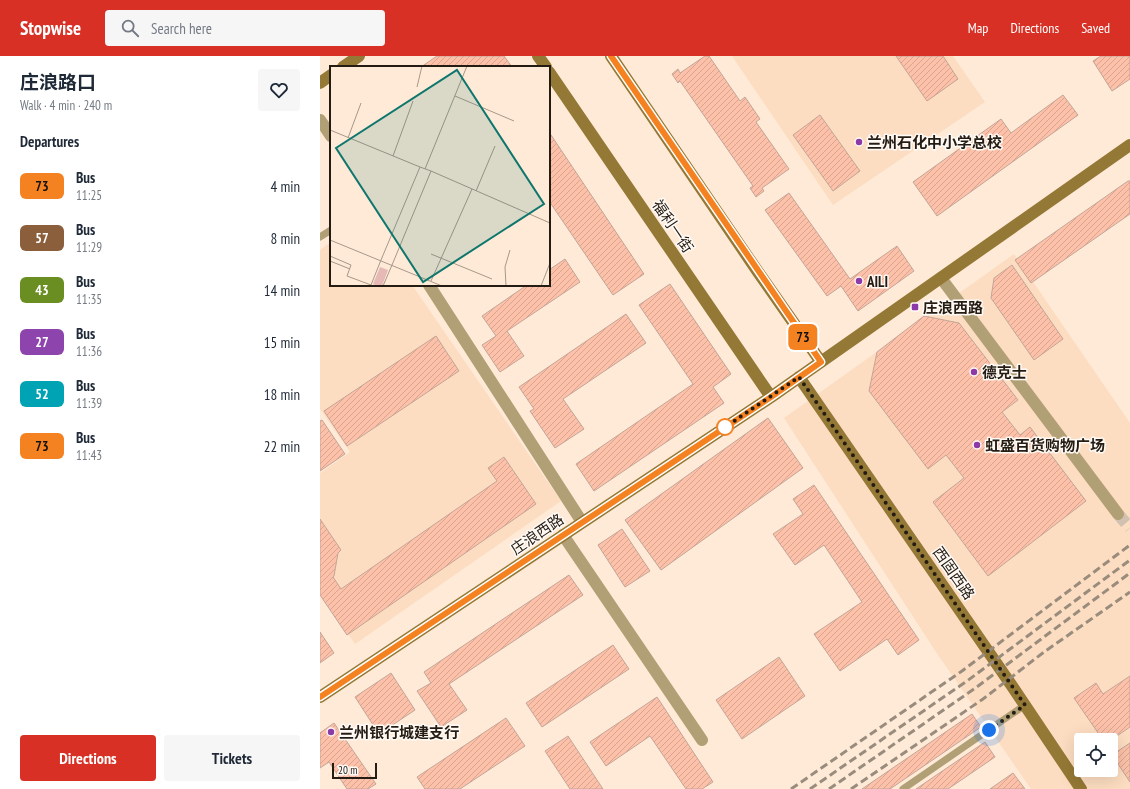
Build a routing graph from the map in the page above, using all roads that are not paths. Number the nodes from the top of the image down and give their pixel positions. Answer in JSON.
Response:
{"nodes":[{"id":1,"x":359,"y":56,"type":"edge"},
{"id":2,"x":538,"y":56,"type":"edge"},
{"id":3,"x":611,"y":56,"type":"edge"},
{"id":4,"x":344,"y":66,"type":"edge"},
{"id":5,"x":545,"y":66,"type":"edge"},
{"id":6,"x":550,"y":73,"type":"edge"},
{"id":7,"x":330,"y":76,"type":"edge"},
{"id":8,"x":320,"y":83,"type":"edge"},
{"id":9,"x":320,"y":120,"type":"edge"},
{"id":10,"x":330,"y":135,"type":"edge"},
{"id":11,"x":1130,"y":145,"type":"edge"},
{"id":12,"x":330,"y":231,"type":"edge"},
{"id":13,"x":320,"y":237,"type":"edge"},
{"id":14,"x":941,"y":278,"type":"junction"},
{"id":15,"x":430,"y":286,"type":"edge"},
{"id":16,"x":821,"y":362,"type":"junction"},
{"id":17,"x":799,"y":377,"type":"junction"},
{"id":18,"x":771,"y":397,"type":"junction"},
{"id":19,"x":1118,"y":514,"type":"tunnel mouth"},
{"id":20,"x":582,"y":522,"type":"junction"},
{"id":21,"x":563,"y":535,"type":"junction"},
{"id":22,"x":320,"y":697,"type":"edge"},
{"id":23,"x":1025,"y":705,"type":"junction"},
{"id":24,"x":702,"y":740,"type":"dead end"},
{"id":25,"x":903,"y":789,"type":"edge"},
{"id":26,"x":1081,"y":789,"type":"edge"}],
"edges":[{"from":1,"to":4,"type":"main road"},
{"from":2,"to":5,"type":"main road"},
{"from":3,"to":16,"type":"main road"},
{"from":6,"to":18,"type":"main road","name":"福利一街"},
{"from":7,"to":8,"type":"main road"},
{"from":9,"to":10,"type":"street"},
{"from":11,"to":14,"type":"main road"},
{"from":12,"to":13,"type":"lane"},
{"from":14,"to":16,"type":"main road"},
{"from":14,"to":19,"type":"street"},
{"from":15,"to":20,"type":"street"},
{"from":16,"to":17,"type":"main road","name":"庄浪西路"},
{"from":17,"to":18,"type":"main road","name":"庄浪西路"},
{"from":17,"to":23,"type":"main road","name":"西固西路"},
{"from":18,"to":20,"type":"main road","name":"庄浪西路"},
{"from":20,"to":21,"type":"main road","name":"庄浪西路"},
{"from":21,"to":22,"type":"main road","name":"庄浪西路"},
{"from":21,"to":24,"type":"street"},
{"from":23,"to":25,"type":"lane"},
{"from":23,"to":26,"type":"main road","name":"西固西路"}]}
